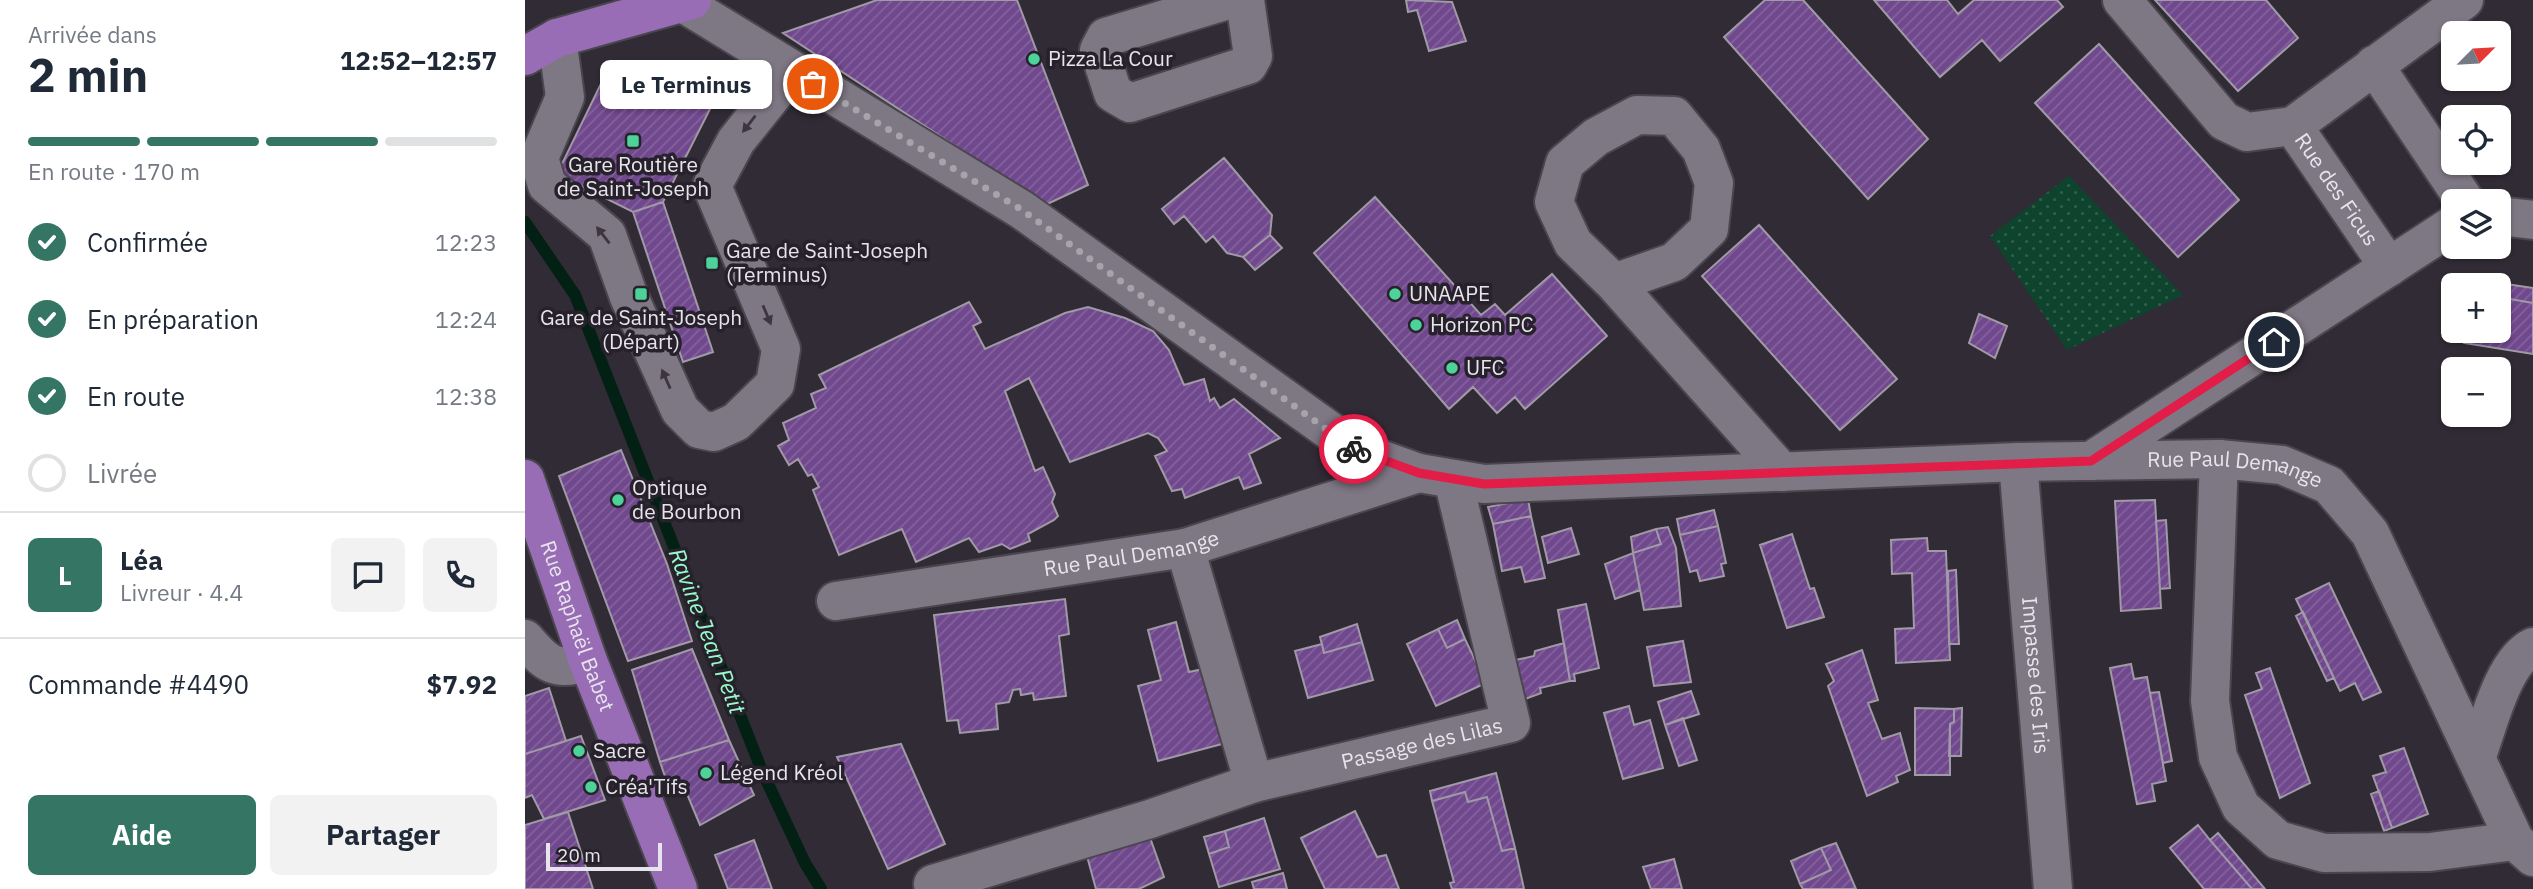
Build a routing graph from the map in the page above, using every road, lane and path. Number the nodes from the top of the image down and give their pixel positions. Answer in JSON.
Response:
{"nodes":[{"id":1,"x":1228,"y":0,"type":"edge"},
{"id":2,"x":1245,"y":0,"type":"edge"},
{"id":3,"x":2122,"y":0,"type":"edge"},
{"id":4,"x":2464,"y":0,"type":"edge"},
{"id":5,"x":687,"y":1,"type":"edge"},
{"id":6,"x":541,"y":47,"type":"edge"},
{"id":7,"x":2374,"y":65,"type":"junction"},
{"id":8,"x":792,"y":71,"type":"junction"},
{"id":9,"x":2293,"y":126,"type":"junction"},
{"id":10,"x":2457,"y":189,"type":"edge"},
{"id":11,"x":2511,"y":217,"type":"edge"},
{"id":12,"x":2533,"y":220,"type":"edge"},
{"id":13,"x":2441,"y":233,"type":"edge"},
{"id":14,"x":2389,"y":267,"type":"junction"},
{"id":15,"x":1614,"y":284,"type":"junction"},
{"id":16,"x":2219,"y":459,"type":"junction"},
{"id":17,"x":2091,"y":461,"type":"junction"},
{"id":18,"x":2018,"y":462,"type":"junction"},
{"id":19,"x":1782,"y":472,"type":"junction"},
{"id":20,"x":1436,"y":476,"type":"junction"},
{"id":21,"x":525,"y":479,"type":"edge"},
{"id":22,"x":1185,"y":548,"type":"junction"},
{"id":23,"x":836,"y":601,"type":"dead end"},
{"id":24,"x":525,"y":639,"type":"edge"},
{"id":25,"x":2533,"y":647,"type":"edge"},
{"id":26,"x":588,"y":662,"type":"junction"},
{"id":27,"x":2477,"y":756,"type":"junction"},
{"id":28,"x":1254,"y":783,"type":"junction"},
{"id":29,"x":2524,"y":849,"type":"edge"},
{"id":30,"x":933,"y":884,"type":"dead end"},
{"id":31,"x":678,"y":889,"type":"edge"},
{"id":32,"x":2053,"y":889,"type":"edge"}],
"edges":[{"from":1,"to":2,"type":"street"},
{"from":3,"to":9,"type":"street"},
{"from":4,"to":7,"type":"street","name":"Rue des Ficus"},
{"from":5,"to":6,"type":"main road"},
{"from":5,"to":8,"type":"street","name":"Rue Paul Demange"},
{"from":8,"to":6,"type":"street","one_way":true},
{"from":7,"to":9,"type":"street","name":"Rue des Ficus"},
{"from":7,"to":10,"type":"street"},
{"from":8,"to":20,"type":"street","name":"Rue Paul Demange"},
{"from":9,"to":14,"type":"street","name":"Rue des Ficus"},
{"from":11,"to":12,"type":"street"},
{"from":13,"to":14,"type":"street"},
{"from":14,"to":17,"type":"street"},
{"from":15,"to":15,"type":"street"},
{"from":15,"to":19,"type":"street"},
{"from":16,"to":17,"type":"street","name":"Rue Paul Demange"},
{"from":16,"to":27,"type":"street","name":"Rue Paul Demange"},
{"from":16,"to":29,"type":"street"},
{"from":17,"to":18,"type":"street","name":"Rue Paul Demange"},
{"from":18,"to":19,"type":"street","name":"Rue Paul Demange"},
{"from":18,"to":32,"type":"street","name":"Impasse des Iris"},
{"from":19,"to":20,"type":"street","name":"Rue Paul Demange"},
{"from":20,"to":22,"type":"street","name":"Rue Paul Demange"},
{"from":20,"to":28,"type":"street","name":"Passage des Lilas"},
{"from":21,"to":26,"type":"main road","name":"Rue Raphaël Babet"},
{"from":22,"to":23,"type":"street","name":"Rue Paul Demange"},
{"from":22,"to":28,"type":"street"},
{"from":24,"to":26,"type":"street"},
{"from":25,"to":27,"type":"street"},
{"from":26,"to":31,"type":"main road","name":"Rue Raphaël Babet"},
{"from":27,"to":29,"type":"street","name":"Rue Paul Demange"},
{"from":28,"to":30,"type":"street","name":"Passage des Lilas"}]}
